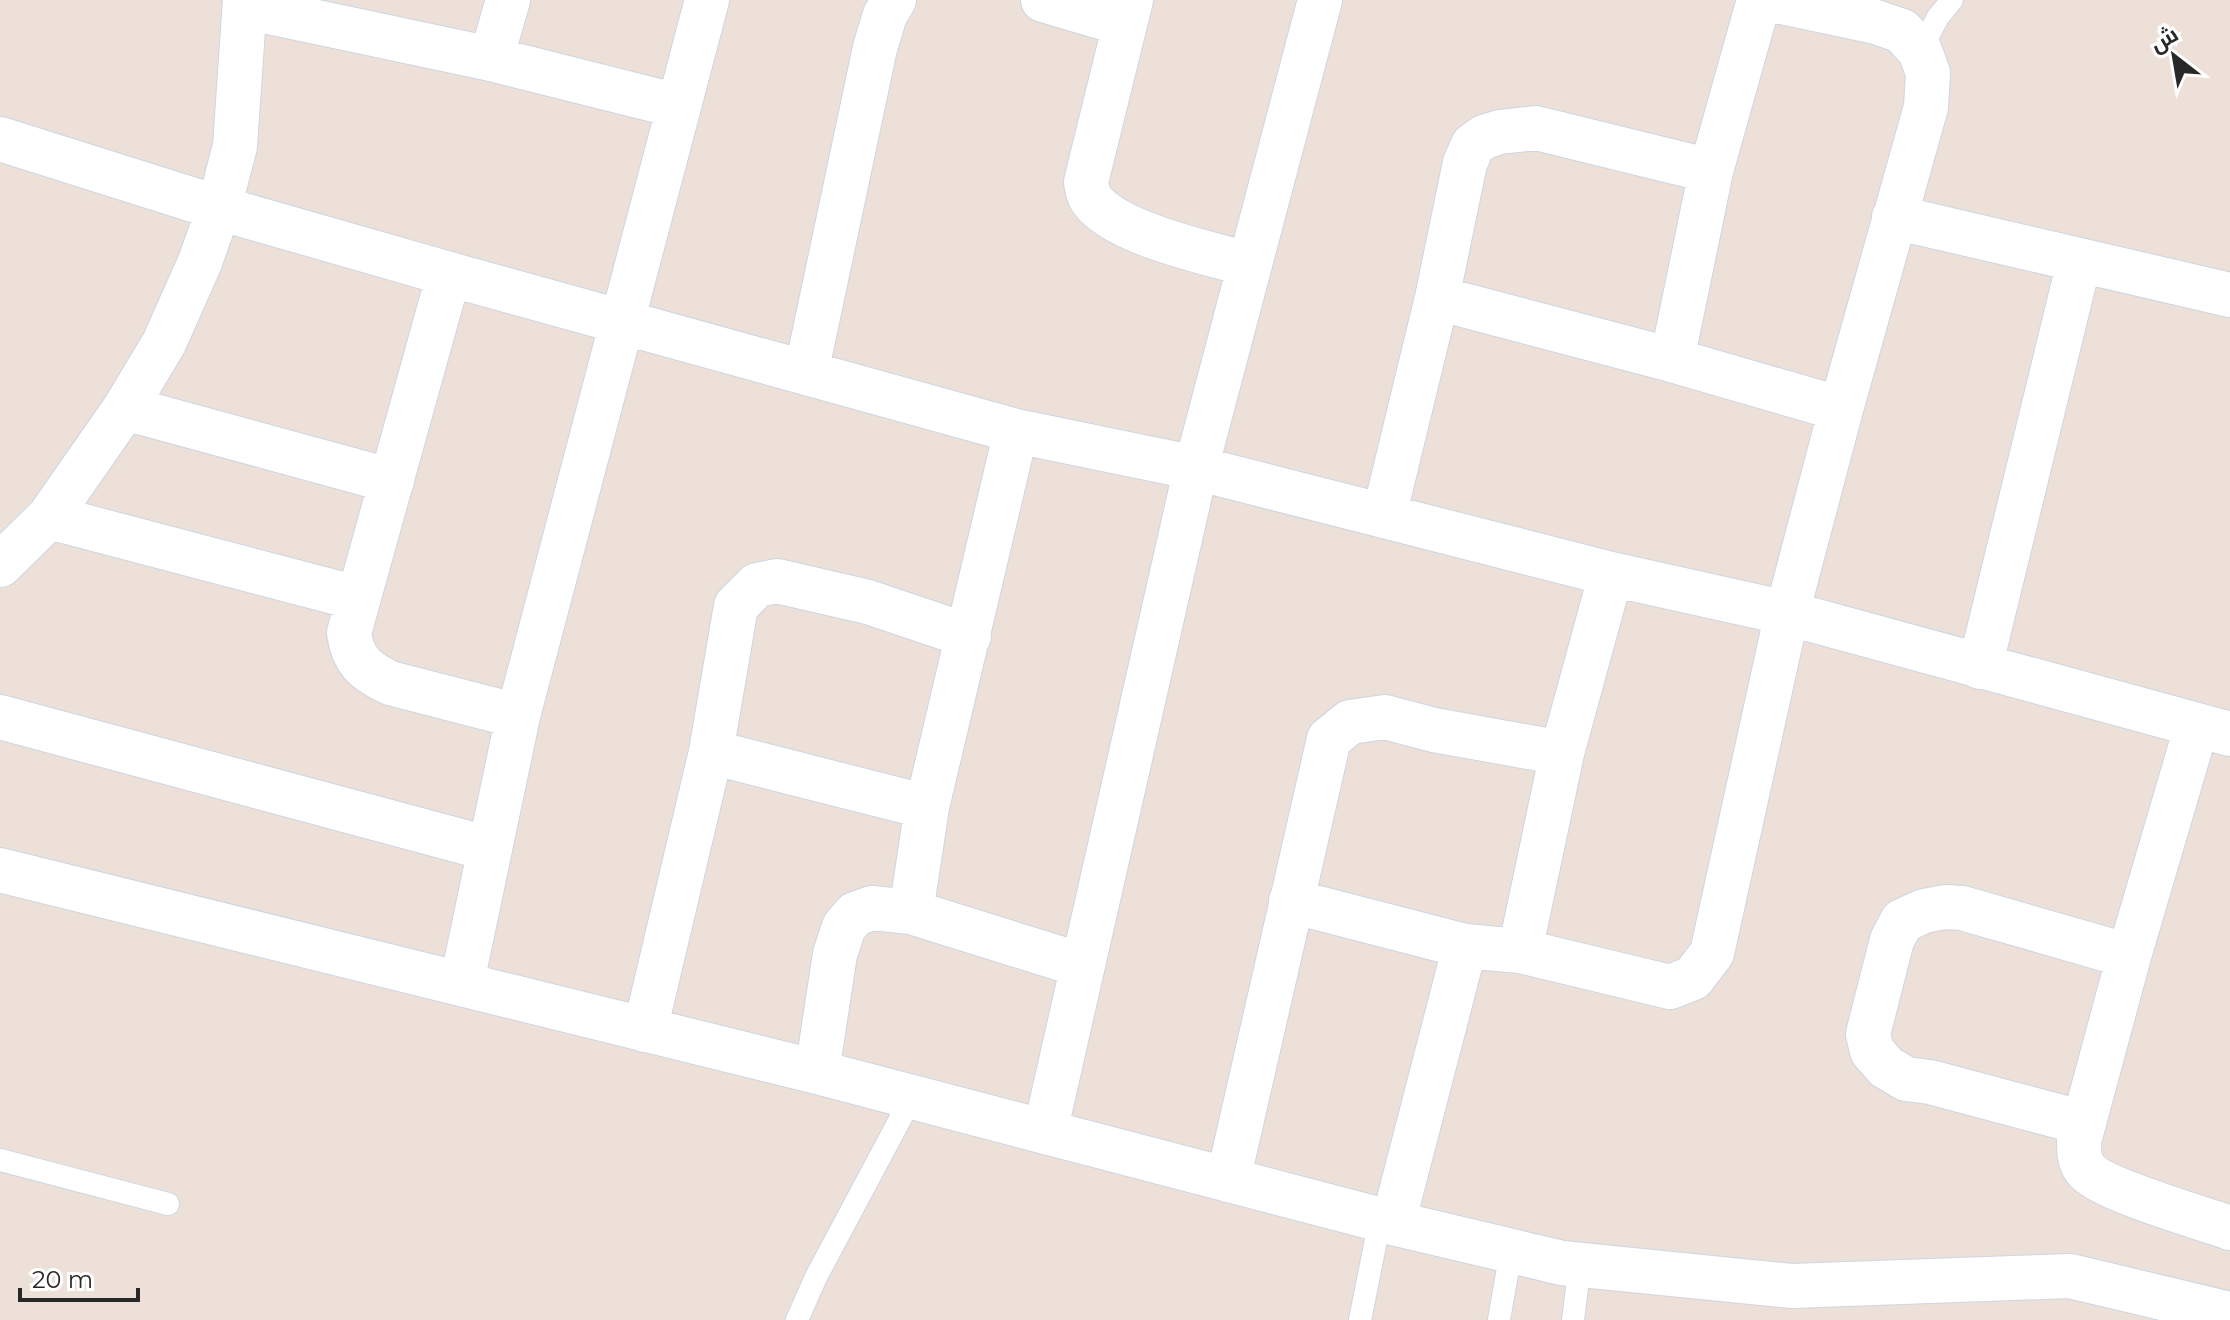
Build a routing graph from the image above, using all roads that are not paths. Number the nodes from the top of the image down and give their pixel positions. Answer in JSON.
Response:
{"nodes":[{"id":1,"x":508,"y":0,"type":"edge"},
{"id":2,"x":707,"y":0,"type":"edge"},
{"id":3,"x":894,"y":0,"type":"edge"},
{"id":4,"x":1043,"y":0,"type":"edge"},
{"id":5,"x":1320,"y":0,"type":"edge"},
{"id":6,"x":1759,"y":0,"type":"edge"},
{"id":7,"x":1772,"y":0,"type":"edge"},
{"id":8,"x":1952,"y":0,"type":"edge"},
{"id":9,"x":246,"y":3,"type":"edge"},
{"id":10,"x":1127,"y":12,"type":"edge"},
{"id":11,"x":1920,"y":51,"type":"junction"},
{"id":12,"x":491,"y":59,"type":"junction"},
{"id":13,"x":678,"y":106,"type":"junction"},
{"id":14,"x":0,"y":139,"type":"edge"},
{"id":15,"x":1711,"y":171,"type":"junction"},
{"id":16,"x":219,"y":208,"type":"junction"},
{"id":17,"x":1894,"y":217,"type":"junction"},
{"id":18,"x":2079,"y":262,"type":"junction"},
{"id":19,"x":1250,"y":265,"type":"junction"},
{"id":20,"x":449,"y":274,"type":"junction"},
{"id":21,"x":2230,"y":295,"type":"edge"},
{"id":22,"x":1437,"y":298,"type":"junction"},
{"id":23,"x":620,"y":323,"type":"junction"},
{"id":24,"x":1672,"y":360,"type":"junction"},
{"id":25,"x":806,"y":373,"type":"junction"},
{"id":26,"x":125,"y":408,"type":"junction"},
{"id":27,"x":1841,"y":409,"type":"junction"},
{"id":28,"x":1016,"y":431,"type":"junction"},
{"id":29,"x":1196,"y":468,"type":"junction"},
{"id":30,"x":392,"y":481,"type":"junction"},
{"id":31,"x":1384,"y":516,"type":"junction"},
{"id":32,"x":49,"y":517,"type":"junction"},
{"id":33,"x":0,"y":565,"type":"edge"},
{"id":34,"x":1611,"y":574,"type":"junction"},
{"id":35,"x":357,"y":598,"type":"junction"},
{"id":36,"x":1787,"y":613,"type":"junction"},
{"id":37,"x":969,"y":636,"type":"junction"},
{"id":38,"x":1980,"y":667,"type":"junction"},
{"id":39,"x":518,"y":716,"type":"junction"},
{"id":40,"x":0,"y":717,"type":"edge"},
{"id":41,"x":2213,"y":730,"type":"edge"},
{"id":42,"x":711,"y":752,"type":"junction"},
{"id":43,"x":1562,"y":753,"type":"junction"},
{"id":44,"x":927,"y":807,"type":"junction"},
{"id":45,"x":490,"y":849,"type":"junction"},
{"id":46,"x":0,"y":870,"type":"edge"},
{"id":47,"x":1291,"y":901,"type":"junction"},
{"id":48,"x":911,"y":912,"type":"junction"},
{"id":49,"x":1465,"y":946,"type":"junction"},
{"id":50,"x":1520,"y":951,"type":"junction"},
{"id":51,"x":2129,"y":956,"type":"junction"},
{"id":52,"x":1081,"y":965,"type":"junction"},
{"id":53,"x":462,"y":982,"type":"junction"},
{"id":54,"x":645,"y":1030,"type":"junction"},
{"id":55,"x":817,"y":1072,"type":"junction"},
{"id":56,"x":912,"y":1097,"type":"junction"},
{"id":57,"x":2084,"y":1123,"type":"junction"},
{"id":58,"x":1045,"y":1132,"type":"junction"},
{"id":59,"x":0,"y":1160,"type":"edge"},
{"id":60,"x":1228,"y":1180,"type":"junction"},
{"id":61,"x":168,"y":1204,"type":"dead end"},
{"id":62,"x":1386,"y":1221,"type":"junction"},
{"id":63,"x":2230,"y":1228,"type":"edge"},
{"id":64,"x":1511,"y":1251,"type":"junction"},
{"id":65,"x":1580,"y":1264,"type":"junction"},
{"id":66,"x":2230,"y":1314,"type":"edge"},
{"id":67,"x":797,"y":1320,"type":"edge"},
{"id":68,"x":1360,"y":1320,"type":"edge"},
{"id":69,"x":1499,"y":1320,"type":"edge"},
{"id":70,"x":1573,"y":1320,"type":"edge"}],
"edges":[{"from":1,"to":12,"type":"street"},
{"from":2,"to":13,"type":"street"},
{"from":3,"to":25,"type":"street"},
{"from":4,"to":10,"type":"street"},
{"from":5,"to":19,"type":"street"},
{"from":6,"to":15,"type":"street"},
{"from":7,"to":11,"type":"street"},
{"from":8,"to":11,"type":"lane"},
{"from":9,"to":12,"type":"street"},
{"from":9,"to":16,"type":"street"},
{"from":10,"to":19,"type":"street"},
{"from":11,"to":17,"type":"street"},
{"from":12,"to":13,"type":"street"},
{"from":13,"to":23,"type":"street"},
{"from":14,"to":16,"type":"street"},
{"from":15,"to":22,"type":"street"},
{"from":15,"to":24,"type":"street"},
{"from":16,"to":20,"type":"street"},
{"from":16,"to":26,"type":"street"},
{"from":17,"to":18,"type":"street"},
{"from":17,"to":27,"type":"street"},
{"from":18,"to":21,"type":"street"},
{"from":18,"to":38,"type":"street"},
{"from":19,"to":29,"type":"street"},
{"from":20,"to":23,"type":"street"},
{"from":20,"to":30,"type":"street"},
{"from":22,"to":24,"type":"street"},
{"from":22,"to":31,"type":"street"},
{"from":23,"to":25,"type":"street"},
{"from":23,"to":39,"type":"street"},
{"from":24,"to":27,"type":"street"},
{"from":25,"to":28,"type":"street"},
{"from":26,"to":30,"type":"street"},
{"from":26,"to":32,"type":"street"},
{"from":27,"to":36,"type":"street"},
{"from":28,"to":29,"type":"street"},
{"from":28,"to":37,"type":"street"},
{"from":29,"to":31,"type":"street"},
{"from":29,"to":52,"type":"street"},
{"from":30,"to":35,"type":"street"},
{"from":31,"to":34,"type":"street"},
{"from":32,"to":33,"type":"street"},
{"from":32,"to":35,"type":"street"},
{"from":34,"to":36,"type":"street"},
{"from":34,"to":43,"type":"street"},
{"from":35,"to":39,"type":"street"},
{"from":36,"to":38,"type":"street"},
{"from":36,"to":50,"type":"street"},
{"from":37,"to":42,"type":"street"},
{"from":37,"to":44,"type":"street"},
{"from":38,"to":41,"type":"street"},
{"from":39,"to":45,"type":"street"},
{"from":40,"to":45,"type":"street"},
{"from":41,"to":51,"type":"street"},
{"from":42,"to":44,"type":"street"},
{"from":42,"to":54,"type":"street"},
{"from":43,"to":47,"type":"street"},
{"from":43,"to":50,"type":"street"},
{"from":44,"to":48,"type":"street"},
{"from":45,"to":53,"type":"street"},
{"from":46,"to":53,"type":"street"},
{"from":47,"to":49,"type":"street"},
{"from":47,"to":60,"type":"street"},
{"from":48,"to":52,"type":"street"},
{"from":48,"to":55,"type":"street"},
{"from":49,"to":50,"type":"street"},
{"from":49,"to":62,"type":"street"},
{"from":51,"to":57,"type":"street"},
{"from":51,"to":57,"type":"street"},
{"from":52,"to":58,"type":"street"},
{"from":53,"to":54,"type":"street"},
{"from":54,"to":55,"type":"street"},
{"from":55,"to":56,"type":"street"},
{"from":56,"to":58,"type":"street"},
{"from":56,"to":67,"type":"lane"},
{"from":57,"to":63,"type":"street"},
{"from":58,"to":60,"type":"street"},
{"from":59,"to":61,"type":"lane"},
{"from":60,"to":62,"type":"street"},
{"from":62,"to":64,"type":"street"},
{"from":62,"to":68,"type":"lane"},
{"from":64,"to":65,"type":"street"},
{"from":64,"to":69,"type":"lane"},
{"from":65,"to":66,"type":"street"},
{"from":65,"to":70,"type":"lane"}]}
